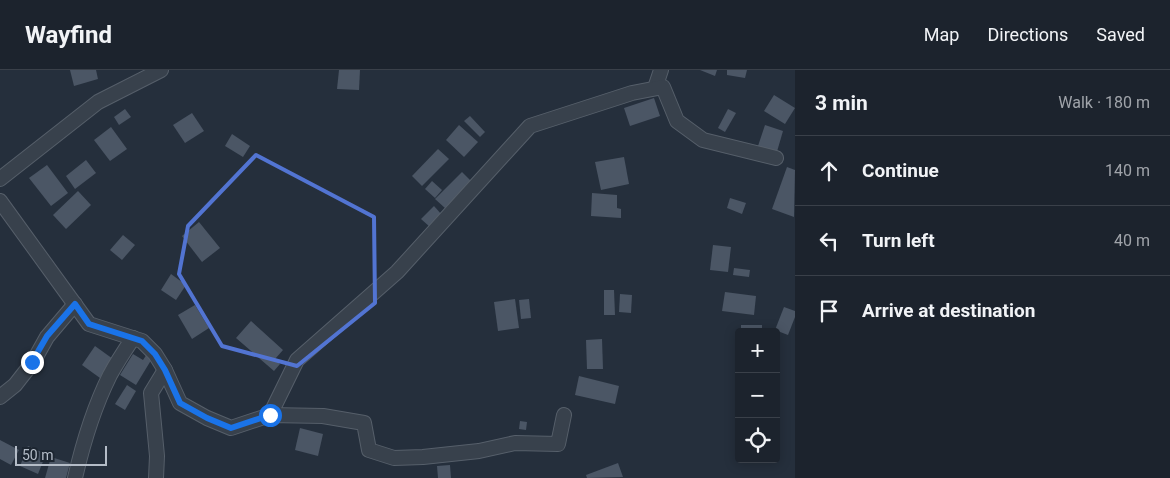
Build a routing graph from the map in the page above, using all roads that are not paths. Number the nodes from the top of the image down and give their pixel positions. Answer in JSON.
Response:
{"nodes":[{"id":1,"x":161,"y":70,"type":"edge"},
{"id":2,"x":661,"y":70,"type":"edge"},
{"id":3,"x":655,"y":88,"type":"junction"},
{"id":4,"x":776,"y":158,"type":"dead end"},
{"id":5,"x":0,"y":179,"type":"edge"},
{"id":6,"x":0,"y":201,"type":"edge"},
{"id":7,"x":75,"y":304,"type":"junction"},
{"id":8,"x":132,"y":338,"type":"junction"},
{"id":9,"x":165,"y":370,"type":"junction"},
{"id":10,"x":0,"y":397,"type":"edge"},
{"id":11,"x":270,"y":415,"type":"junction"},
{"id":12,"x":564,"y":415,"type":"dead end"},
{"id":13,"x":75,"y":478,"type":"edge"},
{"id":14,"x":156,"y":478,"type":"edge"}],
"edges":[{"from":1,"to":5,"type":"street"},
{"from":2,"to":3,"type":"street"},
{"from":3,"to":4,"type":"street"},
{"from":3,"to":11,"type":"street"},
{"from":6,"to":7,"type":"street"},
{"from":7,"to":8,"type":"street"},
{"from":7,"to":10,"type":"street"},
{"from":8,"to":9,"type":"street"},
{"from":8,"to":13,"type":"street"},
{"from":9,"to":11,"type":"street"},
{"from":9,"to":14,"type":"street"},
{"from":11,"to":12,"type":"street"}]}
